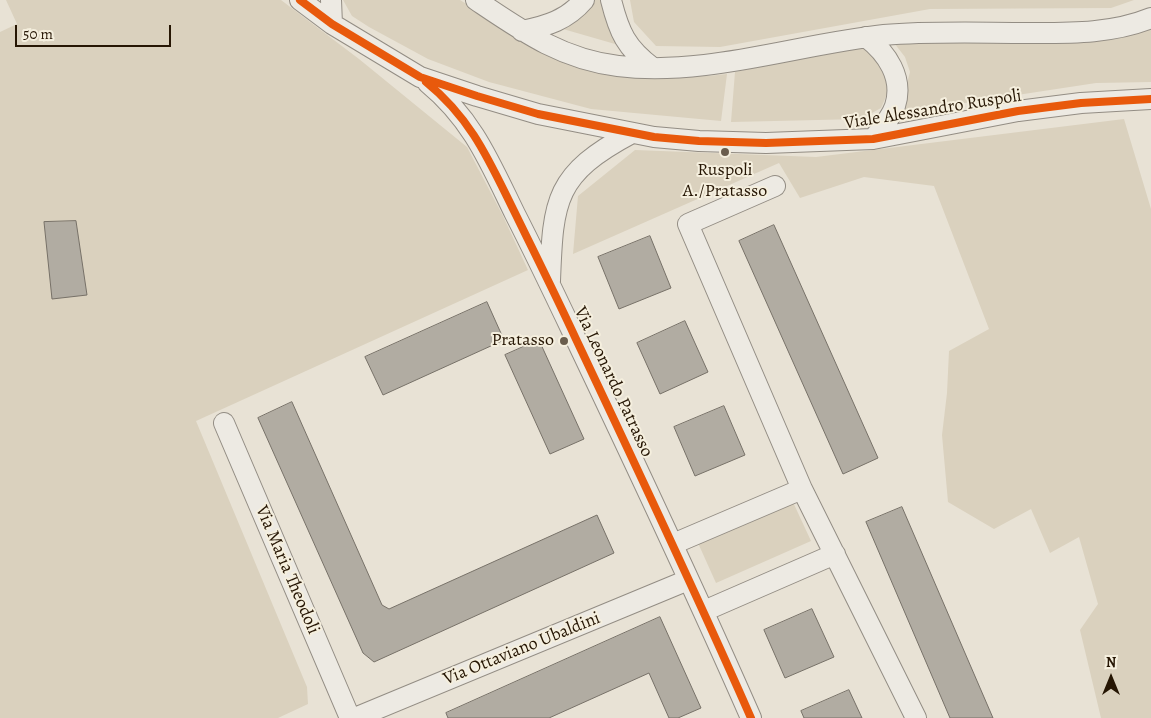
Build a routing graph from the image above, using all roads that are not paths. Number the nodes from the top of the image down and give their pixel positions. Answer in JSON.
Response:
{"nodes":[{"id":1,"x":300,"y":0,"type":"edge"},
{"id":2,"x":330,"y":0,"type":"edge"},
{"id":3,"x":476,"y":0,"type":"edge"},
{"id":4,"x":584,"y":0,"type":"edge"},
{"id":5,"x":611,"y":0,"type":"edge"},
{"id":6,"x":1151,"y":18,"type":"edge"},
{"id":7,"x":332,"y":24,"type":"junction"},
{"id":8,"x":522,"y":31,"type":"junction"},
{"id":9,"x":866,"y":37,"type":"junction"},
{"id":10,"x":653,"y":68,"type":"junction"},
{"id":11,"x":420,"y":77,"type":"junction"},
{"id":12,"x":1151,"y":99,"type":"edge"},
{"id":13,"x":632,"y":133,"type":"junction"},
{"id":14,"x":873,"y":139,"type":"junction"},
{"id":15,"x":775,"y":186,"type":"dead end"},
{"id":16,"x":550,"y":283,"type":"junction"},
{"id":17,"x":224,"y":423,"type":"dead end"},
{"id":18,"x":802,"y":489,"type":"junction"},
{"id":19,"x":673,"y":544,"type":"junction"},
{"id":20,"x":835,"y":554,"type":"junction"},
{"id":21,"x":688,"y":580,"type":"junction"},
{"id":22,"x":704,"y":611,"type":"junction"},
{"id":23,"x":350,"y":718,"type":"edge"},
{"id":24,"x":355,"y":718,"type":"edge"},
{"id":25,"x":751,"y":718,"type":"edge"},
{"id":26,"x":916,"y":718,"type":"edge"}],
"edges":[{"from":1,"to":7,"type":"street","name":"Viale Alessandro Ruspoli"},
{"from":2,"to":7,"type":"street"},
{"from":3,"to":8,"type":"street"},
{"from":4,"to":8,"type":"street"},
{"from":5,"to":10,"type":"street"},
{"from":6,"to":9,"type":"street"},
{"from":7,"to":11,"type":"street","name":"Viale Alessandro Ruspoli"},
{"from":8,"to":10,"type":"street"},
{"from":9,"to":10,"type":"street"},
{"from":9,"to":14,"type":"street","name":"Viale Alessandro Ruspoli"},
{"from":11,"to":13,"type":"street","name":"Viale Alessandro Ruspoli"},
{"from":11,"to":16,"type":"street","name":"Via Leonardo Patrasso"},
{"from":12,"to":14,"type":"street","name":"Viale Alessandro Ruspoli"},
{"from":13,"to":14,"type":"street","name":"Viale Alessandro Ruspoli"},
{"from":13,"to":16,"type":"street","name":"Via Leonardo Patrasso"},
{"from":15,"to":18,"type":"street"},
{"from":16,"to":19,"type":"street","name":"Via Leonardo Patrasso"},
{"from":17,"to":23,"type":"street","name":"Via Maria Theodoli"},
{"from":18,"to":19,"type":"street"},
{"from":18,"to":20,"type":"street"},
{"from":19,"to":21,"type":"street","name":"Via Leonardo Patrasso"},
{"from":20,"to":22,"type":"street"},
{"from":20,"to":26,"type":"street"},
{"from":21,"to":22,"type":"street","name":"Via Leonardo Patrasso"},
{"from":21,"to":24,"type":"street","name":"Via Ottaviano Ubaldini"},
{"from":22,"to":25,"type":"street","name":"Via Leonardo Patrasso"}]}
